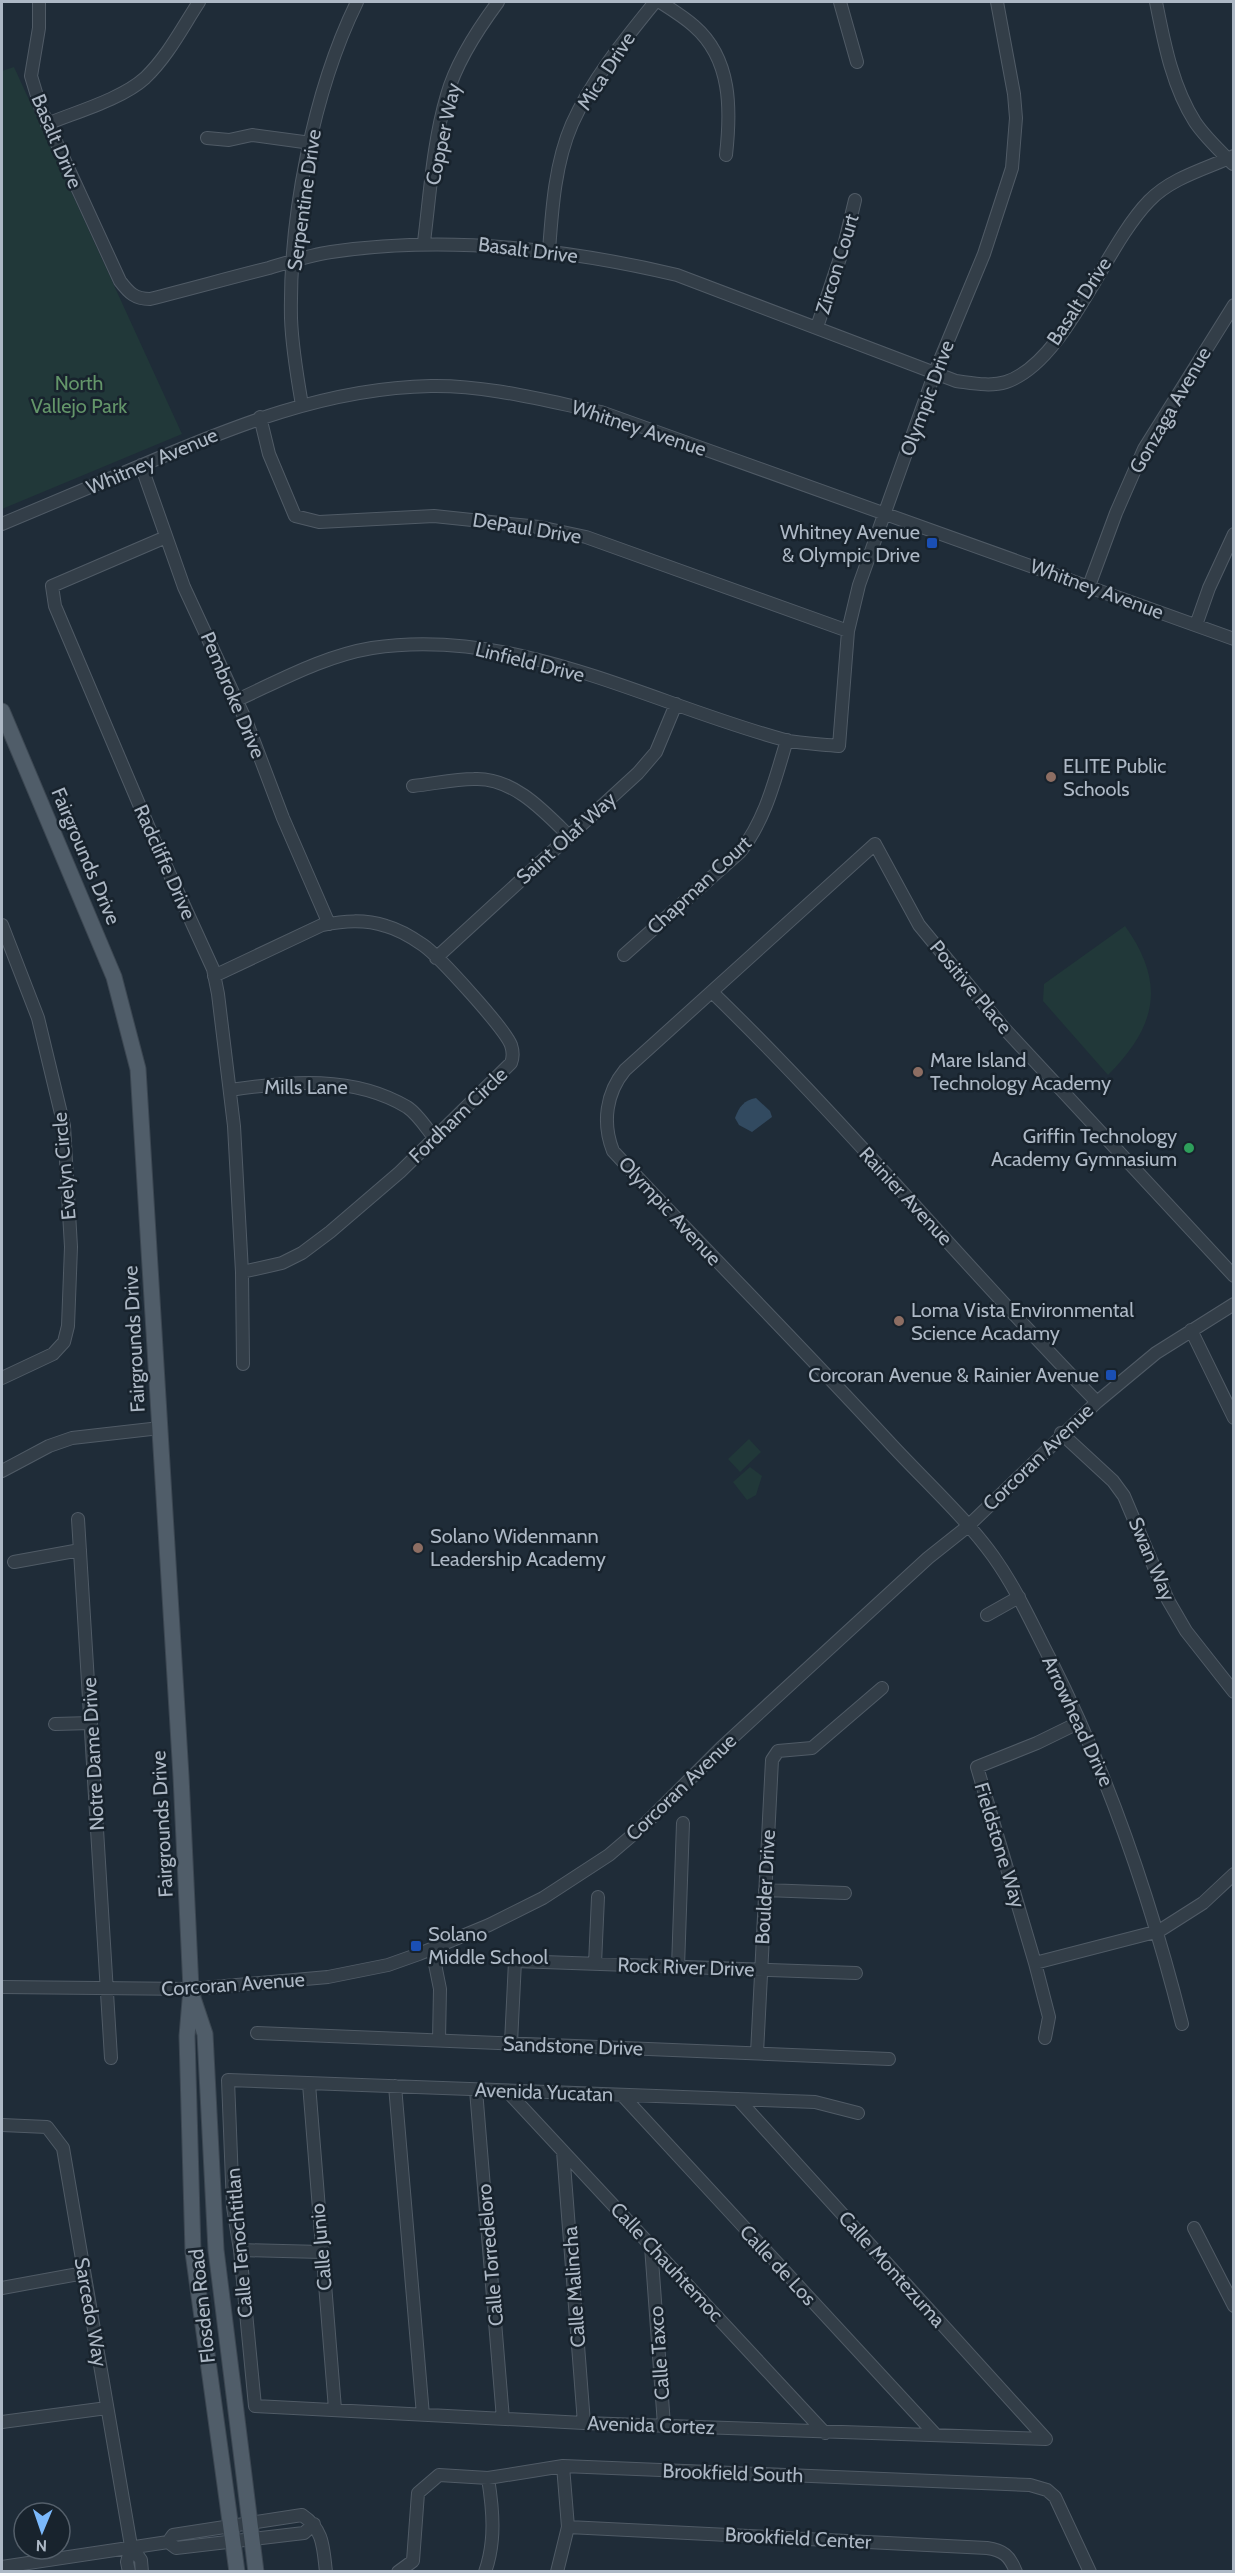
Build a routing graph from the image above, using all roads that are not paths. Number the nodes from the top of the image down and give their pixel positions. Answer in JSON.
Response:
{"nodes":[{"id":1,"x":39,"y":2,"type":"edge"},
{"id":2,"x":199,"y":2,"type":"edge"},
{"id":3,"x":357,"y":2,"type":"edge"},
{"id":4,"x":498,"y":2,"type":"edge"},
{"id":5,"x":657,"y":2,"type":"edge"},
{"id":6,"x":840,"y":2,"type":"edge"},
{"id":7,"x":997,"y":2,"type":"edge"},
{"id":8,"x":1156,"y":2,"type":"edge"},
{"id":9,"x":857,"y":62,"type":"dead end"},
{"id":10,"x":47,"y":124,"type":"junction"},
{"id":11,"x":207,"y":138,"type":"dead end"},
{"id":12,"x":311,"y":143,"type":"junction"},
{"id":13,"x":726,"y":155,"type":"dead end"},
{"id":14,"x":1232,"y":160,"type":"edge"},
{"id":15,"x":855,"y":200,"type":"dead end"},
{"id":16,"x":424,"y":242,"type":"junction"},
{"id":17,"x":549,"y":251,"type":"junction"},
{"id":18,"x":293,"y":261,"type":"junction"},
{"id":19,"x":1233,"y":305,"type":"edge"},
{"id":20,"x":818,"y":327,"type":"junction"},
{"id":21,"x":935,"y":372,"type":"junction"},
{"id":22,"x":302,"y":405,"type":"junction"},
{"id":23,"x":260,"y":417,"type":"junction"},
{"id":24,"x":141,"y":465,"type":"junction"},
{"id":25,"x":885,"y":513,"type":"junction"},
{"id":26,"x":2,"y":524,"type":"edge"},
{"id":27,"x":1233,"y":534,"type":"edge"},
{"id":28,"x":166,"y":537,"type":"junction"},
{"id":29,"x":1089,"y":586,"type":"junction"},
{"id":30,"x":1196,"y":625,"type":"junction"},
{"id":31,"x":848,"y":631,"type":"junction"},
{"id":32,"x":1233,"y":639,"type":"edge"},
{"id":33,"x":237,"y":700,"type":"junction"},
{"id":34,"x":676,"y":704,"type":"junction"},
{"id":35,"x":2,"y":711,"type":"edge"},
{"id":36,"x":788,"y":740,"type":"junction"},
{"id":37,"x":413,"y":786,"type":"dead end"},
{"id":38,"x":568,"y":835,"type":"junction"},
{"id":39,"x":874,"y":844,"type":"joint"},
{"id":40,"x":329,"y":924,"type":"junction"},
{"id":41,"x":2,"y":925,"type":"edge"},
{"id":42,"x":624,"y":955,"type":"dead end"},
{"id":43,"x":436,"y":958,"type":"junction"},
{"id":44,"x":214,"y":976,"type":"junction"},
{"id":45,"x":713,"y":993,"type":"junction"},
{"id":46,"x":230,"y":1090,"type":"junction"},
{"id":47,"x":435,"y":1139,"type":"junction"},
{"id":48,"x":242,"y":1272,"type":"junction"},
{"id":49,"x":1233,"y":1276,"type":"edge"},
{"id":50,"x":1233,"y":1304,"type":"edge"},
{"id":51,"x":1191,"y":1330,"type":"junction"},
{"id":52,"x":243,"y":1364,"type":"dead end"},
{"id":53,"x":2,"y":1378,"type":"edge"},
{"id":54,"x":1097,"y":1401,"type":"junction"},
{"id":55,"x":1233,"y":1418,"type":"edge"},
{"id":56,"x":160,"y":1428,"type":"junction"},
{"id":57,"x":1061,"y":1433,"type":"junction"},
{"id":58,"x":2,"y":1471,"type":"edge"},
{"id":59,"x":78,"y":1519,"type":"dead end"},
{"id":60,"x":967,"y":1527,"type":"junction"},
{"id":61,"x":80,"y":1550,"type":"junction"},
{"id":62,"x":14,"y":1562,"type":"dead end"},
{"id":63,"x":1019,"y":1597,"type":"junction"},
{"id":64,"x":987,"y":1615,"type":"dead end"},
{"id":65,"x":882,"y":1688,"type":"dead end"},
{"id":66,"x":1233,"y":1692,"type":"edge"},
{"id":67,"x":1080,"y":1722,"type":"junction"},
{"id":68,"x":91,"y":1723,"type":"junction"},
{"id":69,"x":55,"y":1724,"type":"dead end"},
{"id":70,"x":683,"y":1824,"type":"dead end"},
{"id":71,"x":1233,"y":1874,"type":"edge"},
{"id":72,"x":765,"y":1890,"type":"junction"},
{"id":73,"x":845,"y":1893,"type":"dead end"},
{"id":74,"x":598,"y":1897,"type":"dead end"},
{"id":75,"x":1159,"y":1931,"type":"junction"},
{"id":76,"x":432,"y":1949,"type":"junction"},
{"id":77,"x":1035,"y":1963,"type":"junction"},
{"id":78,"x":595,"y":1964,"type":"junction"},
{"id":79,"x":678,"y":1967,"type":"junction"},
{"id":80,"x":761,"y":1970,"type":"junction"},
{"id":81,"x":856,"y":1973,"type":"dead end"},
{"id":82,"x":2,"y":1987,"type":"edge"},
{"id":83,"x":106,"y":1989,"type":"junction"},
{"id":84,"x":191,"y":1989,"type":"junction"},
{"id":85,"x":1182,"y":2024,"type":"dead end"},
{"id":86,"x":257,"y":2033,"type":"dead end"},
{"id":87,"x":205,"y":2034,"type":"joint"},
{"id":88,"x":187,"y":2036,"type":"joint"},
{"id":89,"x":1044,"y":2038,"type":"dead end"},
{"id":90,"x":438,"y":2040,"type":"junction"},
{"id":91,"x":511,"y":2043,"type":"junction"},
{"id":92,"x":757,"y":2053,"type":"junction"},
{"id":93,"x":111,"y":2058,"type":"dead end"},
{"id":94,"x":889,"y":2059,"type":"dead end"},
{"id":95,"x":228,"y":2080,"type":"joint"},
{"id":96,"x":309,"y":2084,"type":"junction"},
{"id":97,"x":395,"y":2086,"type":"junction"},
{"id":98,"x":476,"y":2090,"type":"junction"},
{"id":99,"x":508,"y":2092,"type":"junction"},
{"id":100,"x":622,"y":2095,"type":"junction"},
{"id":101,"x":738,"y":2099,"type":"junction"},
{"id":102,"x":858,"y":2113,"type":"dead end"},
{"id":103,"x":2,"y":2125,"type":"edge"},
{"id":104,"x":563,"y":2151,"type":"junction"},
{"id":105,"x":1194,"y":2228,"type":"dead end"},
{"id":106,"x":651,"y":2246,"type":"junction"},
{"id":107,"x":240,"y":2250,"type":"junction"},
{"id":108,"x":322,"y":2252,"type":"junction"},
{"id":109,"x":84,"y":2273,"type":"junction"},
{"id":110,"x":2,"y":2288,"type":"edge"},
{"id":111,"x":1233,"y":2306,"type":"edge"},
{"id":112,"x":255,"y":2406,"type":"joint"},
{"id":113,"x":107,"y":2408,"type":"junction"},
{"id":114,"x":334,"y":2409,"type":"junction"},
{"id":115,"x":423,"y":2415,"type":"junction"},
{"id":116,"x":503,"y":2419,"type":"junction"},
{"id":117,"x":2,"y":2422,"type":"edge"},
{"id":118,"x":584,"y":2423,"type":"junction"},
{"id":119,"x":664,"y":2425,"type":"junction"},
{"id":120,"x":825,"y":2433,"type":"junction"},
{"id":121,"x":935,"y":2434,"type":"junction"},
{"id":122,"x":1046,"y":2439,"type":"joint"},
{"id":123,"x":563,"y":2466,"type":"junction"},
{"id":124,"x":488,"y":2478,"type":"junction"},
{"id":125,"x":248,"y":2522,"type":"junction"},
{"id":126,"x":314,"y":2524,"type":"junction"},
{"id":127,"x":231,"y":2525,"type":"junction"},
{"id":128,"x":568,"y":2527,"type":"junction"},
{"id":129,"x":251,"y":2540,"type":"junction"},
{"id":130,"x":168,"y":2541,"type":"junction"},
{"id":131,"x":233,"y":2542,"type":"junction"},
{"id":132,"x":131,"y":2546,"type":"junction"},
{"id":133,"x":2,"y":2567,"type":"edge"},
{"id":134,"x":129,"y":2571,"type":"edge"},
{"id":135,"x":142,"y":2571,"type":"edge"},
{"id":136,"x":237,"y":2571,"type":"edge"},
{"id":137,"x":256,"y":2571,"type":"edge"},
{"id":138,"x":327,"y":2571,"type":"edge"},
{"id":139,"x":398,"y":2571,"type":"edge"},
{"id":140,"x":485,"y":2571,"type":"edge"},
{"id":141,"x":557,"y":2571,"type":"edge"},
{"id":142,"x":1016,"y":2571,"type":"edge"},
{"id":143,"x":1090,"y":2571,"type":"edge"}],
"edges":[{"from":1,"to":10,"type":"street","name":"Basalt Drive"},
{"from":2,"to":10,"type":"street"},
{"from":3,"to":12,"type":"street","name":"Serpentine Drive"},
{"from":4,"to":16,"type":"street","name":"Copper Way"},
{"from":5,"to":13,"type":"street"},
{"from":5,"to":17,"type":"street","name":"Mica Drive"},
{"from":6,"to":9,"type":"street"},
{"from":7,"to":21,"type":"street","name":"Olympic Drive"},
{"from":8,"to":14,"type":"street"},
{"from":10,"to":18,"type":"street","name":"Basalt Drive"},
{"from":11,"to":12,"type":"street"},
{"from":12,"to":18,"type":"street","name":"Serpentine Drive"},
{"from":14,"to":21,"type":"street","name":"Basalt Drive"},
{"from":15,"to":20,"type":"street","name":"Zircon Court"},
{"from":16,"to":17,"type":"street","name":"Basalt Drive"},
{"from":16,"to":18,"type":"street","name":"Basalt Drive"},
{"from":17,"to":20,"type":"street","name":"Basalt Drive"},
{"from":18,"to":22,"type":"street","name":"Serpentine Drive"},
{"from":19,"to":29,"type":"street","name":"Gonzaga Avenue"},
{"from":20,"to":21,"type":"street","name":"Basalt Drive"},
{"from":21,"to":25,"type":"street","name":"Olympic Drive"},
{"from":22,"to":23,"type":"street","name":"Whitney Avenue"},
{"from":22,"to":25,"type":"street","name":"Whitney Avenue"},
{"from":23,"to":24,"type":"street","name":"Whitney Avenue"},
{"from":23,"to":31,"type":"street","name":"DePaul Drive"},
{"from":24,"to":26,"type":"street","name":"Whitney Avenue"},
{"from":24,"to":28,"type":"street","name":"Pembroke Drive"},
{"from":25,"to":29,"type":"street","name":"Whitney Avenue"},
{"from":25,"to":31,"type":"street","name":"Olympic Drive"},
{"from":27,"to":30,"type":"street"},
{"from":28,"to":33,"type":"street","name":"Pembroke Drive"},
{"from":28,"to":44,"type":"street","name":"Radcliffe Drive"},
{"from":29,"to":30,"type":"street","name":"Whitney Avenue"},
{"from":30,"to":32,"type":"street","name":"Whitney Avenue"},
{"from":31,"to":36,"type":"street","name":"Olympic Drive"},
{"from":33,"to":34,"type":"street","name":"Linfield Drive"},
{"from":33,"to":40,"type":"street","name":"Pembroke Drive"},
{"from":34,"to":36,"type":"street","name":"Linfield Drive"},
{"from":34,"to":38,"type":"street","name":"Saint Olaf Way"},
{"from":35,"to":56,"type":"main road","name":"Fairgrounds Drive"},
{"from":36,"to":42,"type":"street","name":"Chapman Court"},
{"from":37,"to":38,"type":"street"},
{"from":38,"to":43,"type":"street","name":"Saint Olaf Way"},
{"from":39,"to":45,"type":"street","name":"Olympic Avenue"},
{"from":39,"to":49,"type":"street","name":"Positive Place"},
{"from":40,"to":43,"type":"street","name":"Fordham Circle"},
{"from":40,"to":44,"type":"street","name":"Fordham Circle"},
{"from":41,"to":53,"type":"street","name":"Evelyn Circle"},
{"from":43,"to":47,"type":"street","name":"Fordham Circle"},
{"from":44,"to":46,"type":"street","name":"Radcliffe Drive"},
{"from":45,"to":54,"type":"street","name":"Rainier Avenue"},
{"from":45,"to":60,"type":"street","name":"Olympic Avenue"},
{"from":46,"to":47,"type":"street","name":"Mills Lane"},
{"from":46,"to":48,"type":"street","name":"Radcliffe Drive"},
{"from":47,"to":48,"type":"street","name":"Fordham Circle"},
{"from":48,"to":52,"type":"street","name":"Radcliffe Drive"},
{"from":50,"to":51,"type":"street","name":"Corcoran Avenue"},
{"from":51,"to":54,"type":"street","name":"Corcoran Avenue"},
{"from":51,"to":55,"type":"street"},
{"from":54,"to":57,"type":"street","name":"Corcoran Avenue"},
{"from":56,"to":58,"type":"street"},
{"from":56,"to":84,"type":"main road","name":"Fairgrounds Drive"},
{"from":57,"to":60,"type":"street","name":"Corcoran Avenue"},
{"from":57,"to":66,"type":"street","name":"Swan Way"},
{"from":59,"to":61,"type":"street","name":"Notre Dame Drive"},
{"from":60,"to":63,"type":"street","name":"Arrowhead Drive"},
{"from":60,"to":76,"type":"street","name":"Corcoran Avenue"},
{"from":61,"to":62,"type":"street"},
{"from":61,"to":68,"type":"street","name":"Notre Dame Drive"},
{"from":63,"to":64,"type":"street"},
{"from":63,"to":67,"type":"street","name":"Arrowhead Drive"},
{"from":65,"to":72,"type":"street","name":"Boulder Drive"},
{"from":67,"to":75,"type":"street","name":"Arrowhead Drive"},
{"from":67,"to":77,"type":"street","name":"Fieldstone Way"},
{"from":68,"to":69,"type":"street"},
{"from":68,"to":83,"type":"street","name":"Notre Dame Drive"},
{"from":70,"to":79,"type":"street"},
{"from":71,"to":75,"type":"street"},
{"from":72,"to":73,"type":"street"},
{"from":72,"to":80,"type":"street","name":"Boulder Drive"},
{"from":74,"to":78,"type":"street"},
{"from":75,"to":77,"type":"street"},
{"from":75,"to":85,"type":"street","name":"Arrowhead Drive"},
{"from":76,"to":84,"type":"street","name":"Corcoran Avenue"},
{"from":76,"to":90,"type":"street"},
{"from":77,"to":89,"type":"street"},
{"from":78,"to":79,"type":"street","name":"Rock River Drive"},
{"from":78,"to":91,"type":"street","name":"Rock River Drive"},
{"from":79,"to":80,"type":"street","name":"Rock River Drive"},
{"from":80,"to":81,"type":"street","name":"Rock River Drive"},
{"from":80,"to":92,"type":"street","name":"Boulder Drive"},
{"from":82,"to":83,"type":"street","name":"Corcoran Avenue"},
{"from":83,"to":84,"type":"street","name":"Corcoran Avenue"},
{"from":83,"to":93,"type":"street","name":"Notre Dame Drive"},
{"from":84,"to":87,"type":"main road","name":"Fairgrounds Drive"},
{"from":84,"to":88,"type":"main road","name":"Fairgrounds Drive"},
{"from":86,"to":90,"type":"street","name":"Sandstone Drive"},
{"from":87,"to":125,"type":"main road","name":"Flosden Road"},
{"from":88,"to":127,"type":"main road","name":"Flosden Road"},
{"from":90,"to":91,"type":"street","name":"Sandstone Drive"},
{"from":91,"to":92,"type":"street","name":"Sandstone Drive"},
{"from":92,"to":94,"type":"street","name":"Sandstone Drive"},
{"from":95,"to":96,"type":"street","name":"Avenida Yucatan"},
{"from":95,"to":107,"type":"street","name":"Calle Tenochtitlan"},
{"from":96,"to":97,"type":"street","name":"Avenida Yucatan"},
{"from":96,"to":108,"type":"street","name":"Calle Junio"},
{"from":97,"to":98,"type":"street","name":"Avenida Yucatan"},
{"from":97,"to":115,"type":"street"},
{"from":98,"to":99,"type":"street","name":"Avenida Yucatan"},
{"from":98,"to":116,"type":"street","name":"Calle Torredeloro"},
{"from":99,"to":100,"type":"street","name":"Avenida Yucatan"},
{"from":99,"to":104,"type":"street","name":"Calle Chauhtemoc"},
{"from":100,"to":101,"type":"street","name":"Avenida Yucatan"},
{"from":100,"to":121,"type":"street","name":"Calle de Los"},
{"from":101,"to":102,"type":"street","name":"Avenida Yucatan"},
{"from":101,"to":122,"type":"street","name":"Calle Montezuma"},
{"from":103,"to":109,"type":"street","name":"Sarcedo Way"},
{"from":104,"to":106,"type":"street","name":"Calle Chauhtemoc"},
{"from":104,"to":118,"type":"street","name":"Calle Malincha"},
{"from":105,"to":111,"type":"street"},
{"from":106,"to":119,"type":"street","name":"Calle Taxco"},
{"from":106,"to":120,"type":"street","name":"Calle Chauhtemoc"},
{"from":107,"to":108,"type":"street"},
{"from":107,"to":112,"type":"street","name":"Calle Tenochtitlan"},
{"from":108,"to":114,"type":"street","name":"Calle Junio"},
{"from":109,"to":110,"type":"street"},
{"from":109,"to":113,"type":"street","name":"Sarcedo Way"},
{"from":112,"to":114,"type":"street","name":"Avenida Cortez"},
{"from":113,"to":117,"type":"street"},
{"from":113,"to":132,"type":"street","name":"Sarcedo Way"},
{"from":114,"to":115,"type":"street","name":"Avenida Cortez"},
{"from":115,"to":116,"type":"street","name":"Avenida Cortez"},
{"from":116,"to":118,"type":"street","name":"Avenida Cortez"},
{"from":118,"to":119,"type":"street","name":"Avenida Cortez"},
{"from":119,"to":120,"type":"street","name":"Avenida Cortez"},
{"from":120,"to":121,"type":"street","name":"Avenida Cortez"},
{"from":121,"to":122,"type":"street","name":"Avenida Cortez"},
{"from":123,"to":124,"type":"street","name":"Brookfield South"},
{"from":123,"to":128,"type":"street"},
{"from":123,"to":143,"type":"street","name":"Brookfield South"},
{"from":124,"to":139,"type":"street","name":"Brookfield South"},
{"from":124,"to":140,"type":"street"},
{"from":125,"to":126,"type":"street"},
{"from":125,"to":127,"type":"street"},
{"from":125,"to":129,"type":"main road","name":"Flosden Road"},
{"from":126,"to":129,"type":"street"},
{"from":126,"to":138,"type":"street"},
{"from":127,"to":130,"type":"street"},
{"from":127,"to":131,"type":"main road","name":"Flosden Road"},
{"from":128,"to":141,"type":"street"},
{"from":128,"to":142,"type":"street","name":"Brookfield Center"},
{"from":129,"to":131,"type":"street"},
{"from":129,"to":137,"type":"main road","name":"Flosden Road"},
{"from":130,"to":131,"type":"street"},
{"from":130,"to":132,"type":"street"},
{"from":131,"to":136,"type":"main road","name":"Flosden Road"},
{"from":132,"to":133,"type":"street"},
{"from":132,"to":134,"type":"street","name":"Sarcedo Way"},
{"from":132,"to":135,"type":"street","name":"Sarcedo Way"}]}
